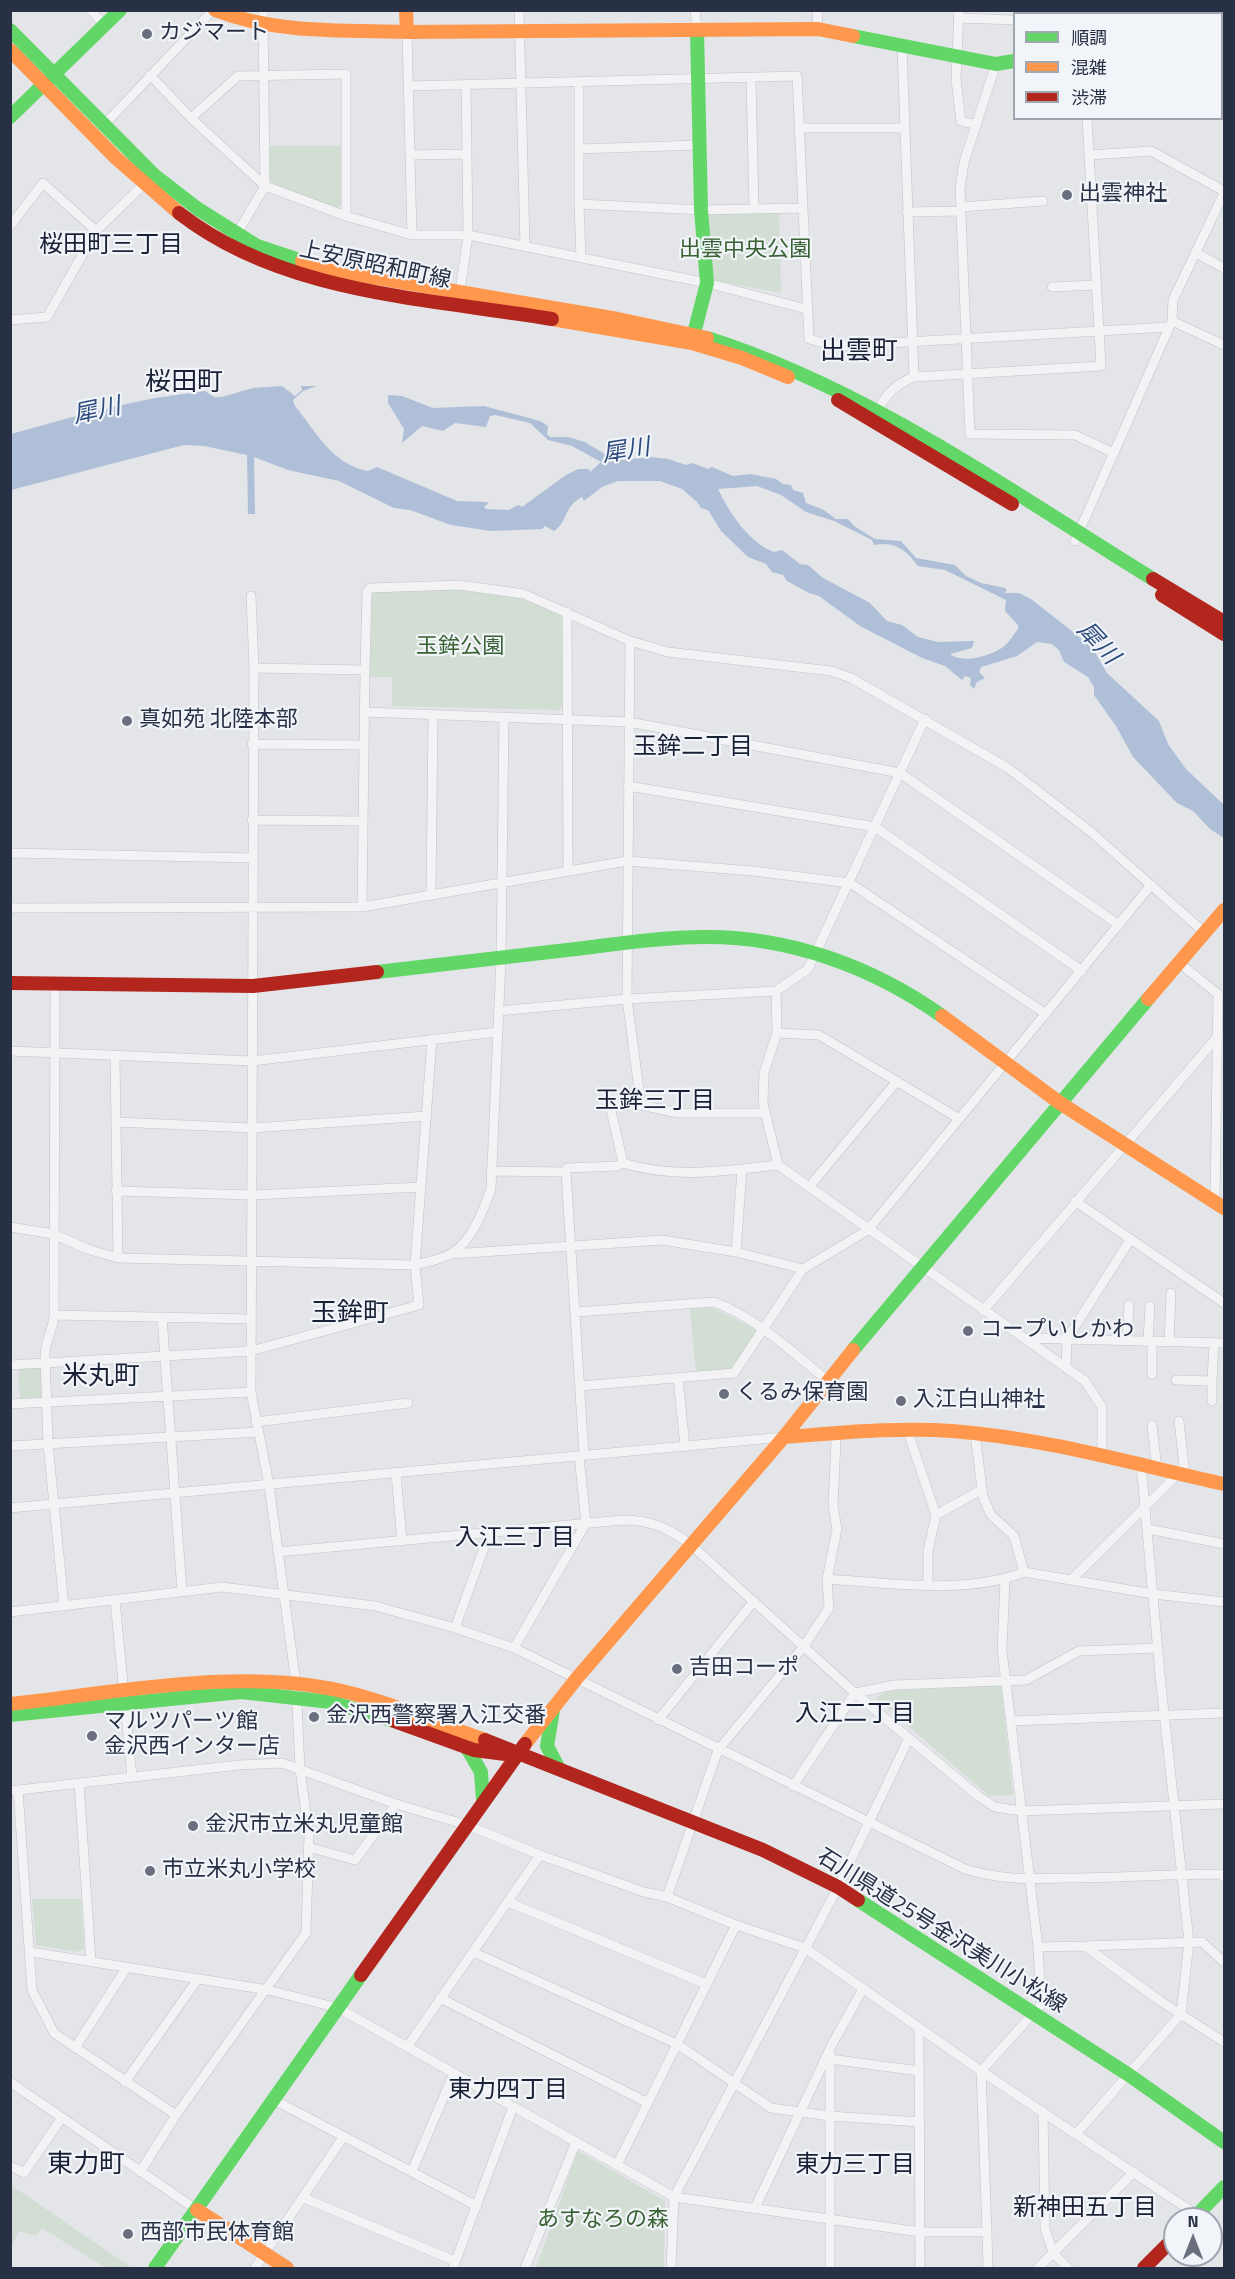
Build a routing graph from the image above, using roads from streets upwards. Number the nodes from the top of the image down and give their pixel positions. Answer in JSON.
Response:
{"nodes":[{"id":1,"x":91,"y":10,"type":"edge"},
{"id":2,"x":120,"y":10,"type":"edge"},
{"id":3,"x":214,"y":10,"type":"edge"},
{"id":4,"x":262,"y":10,"type":"edge"},
{"id":5,"x":406,"y":10,"type":"edge"},
{"id":6,"x":519,"y":10,"type":"edge"},
{"id":7,"x":695,"y":10,"type":"edge"},
{"id":8,"x":817,"y":10,"type":"edge"},
{"id":9,"x":959,"y":14,"type":"edge"},
{"id":10,"x":1013,"y":20,"type":"edge"},
{"id":11,"x":104,"y":25,"type":"junction"},
{"id":12,"x":263,"y":26,"type":"junction"},
{"id":13,"x":818,"y":29,"type":"junction"},
{"id":14,"x":10,"y":30,"type":"edge"},
{"id":15,"x":697,"y":30,"type":"junction"},
{"id":16,"x":407,"y":32,"type":"junction"},
{"id":17,"x":519,"y":33,"type":"junction"},
{"id":18,"x":902,"y":47,"type":"junction"},
{"id":19,"x":10,"y":50,"type":"edge"},
{"id":20,"x":956,"y":56,"type":"junction"},
{"id":21,"x":1013,"y":61,"type":"edge"},
{"id":22,"x":996,"y":64,"type":"junction"},
{"id":23,"x":150,"y":75,"type":"junction"},
{"id":24,"x":264,"y":75,"type":"junction"},
{"id":25,"x":50,"y":78,"type":"junction"},
{"id":26,"x":751,"y":78,"type":"junction"},
{"id":27,"x":698,"y":80,"type":"junction"},
{"id":28,"x":579,"y":83,"type":"junction"},
{"id":29,"x":466,"y":84,"type":"junction"},
{"id":30,"x":521,"y":84,"type":"junction"},
{"id":31,"x":409,"y":86,"type":"junction"},
{"id":32,"x":10,"y":117,"type":"edge"},
{"id":33,"x":191,"y":118,"type":"junction"},
{"id":34,"x":1087,"y":120,"type":"edge"},
{"id":35,"x":104,"y":125,"type":"junction"},
{"id":36,"x":977,"y":125,"type":"junction"},
{"id":37,"x":799,"y":128,"type":"junction"},
{"id":38,"x":904,"y":128,"type":"junction"},
{"id":39,"x":699,"y":145,"type":"junction"},
{"id":40,"x":579,"y":149,"type":"junction"},
{"id":41,"x":467,"y":154,"type":"junction"},
{"id":42,"x":411,"y":155,"type":"junction"},
{"id":43,"x":1089,"y":155,"type":"junction"},
{"id":44,"x":149,"y":179,"type":"junction"},
{"id":45,"x":265,"y":186,"type":"junction"},
{"id":46,"x":1224,"y":192,"type":"edge"},
{"id":47,"x":1043,"y":201,"type":"dead end"},
{"id":48,"x":579,"y":204,"type":"junction"},
{"id":49,"x":802,"y":208,"type":"junction"},
{"id":50,"x":754,"y":209,"type":"junction"},
{"id":51,"x":961,"y":209,"type":"junction"},
{"id":52,"x":702,"y":210,"type":"junction"},
{"id":53,"x":907,"y":212,"type":"junction"},
{"id":54,"x":346,"y":216,"type":"junction"},
{"id":55,"x":10,"y":226,"type":"edge"},
{"id":56,"x":96,"y":231,"type":"junction"},
{"id":57,"x":412,"y":235,"type":"junction"},
{"id":58,"x":468,"y":235,"type":"junction"},
{"id":59,"x":234,"y":240,"type":"junction"},
{"id":60,"x":525,"y":246,"type":"junction"},
{"id":61,"x":1196,"y":253,"type":"junction"},
{"id":62,"x":581,"y":257,"type":"junction"},
{"id":63,"x":1224,"y":268,"type":"edge"},
{"id":64,"x":706,"y":283,"type":"junction"},
{"id":65,"x":1096,"y":285,"type":"junction"},
{"id":66,"x":1052,"y":287,"type":"dead end"},
{"id":67,"x":459,"y":299,"type":"junction"},
{"id":68,"x":806,"y":309,"type":"junction"},
{"id":69,"x":10,"y":320,"type":"edge"},
{"id":70,"x":1170,"y":324,"type":"junction"},
{"id":71,"x":1100,"y":330,"type":"junction"},
{"id":72,"x":693,"y":339,"type":"junction"},
{"id":73,"x":966,"y":339,"type":"junction"},
{"id":74,"x":911,"y":342,"type":"junction"},
{"id":75,"x":1224,"y":345,"type":"edge"},
{"id":76,"x":967,"y":374,"type":"junction"},
{"id":77,"x":914,"y":377,"type":"junction"},
{"id":78,"x":876,"y":415,"type":"junction"},
{"id":79,"x":1114,"y":453,"type":"junction"},
{"id":80,"x":1076,"y":537,"type":"junction"},
{"id":81,"x":251,"y":596,"type":"dead end"},
{"id":82,"x":567,"y":612,"type":"junction"},
{"id":83,"x":1223,"y":626,"type":"edge"},
{"id":84,"x":630,"y":641,"type":"junction"},
{"id":85,"x":254,"y":668,"type":"junction"},
{"id":86,"x":365,"y":670,"type":"junction"},
{"id":87,"x":364,"y":712,"type":"junction"},
{"id":88,"x":433,"y":715,"type":"junction"},
{"id":89,"x":504,"y":717,"type":"junction"},
{"id":90,"x":925,"y":719,"type":"junction"},
{"id":91,"x":568,"y":720,"type":"junction"},
{"id":92,"x":629,"y":722,"type":"junction"},
{"id":93,"x":252,"y":744,"type":"junction"},
{"id":94,"x":364,"y":745,"type":"junction"},
{"id":95,"x":900,"y":773,"type":"junction"},
{"id":96,"x":628,"y":786,"type":"junction"},
{"id":97,"x":252,"y":820,"type":"junction"},
{"id":98,"x":363,"y":821,"type":"junction"},
{"id":99,"x":875,"y":827,"type":"junction"},
{"id":100,"x":10,"y":854,"type":"edge"},
{"id":101,"x":252,"y":858,"type":"junction"},
{"id":102,"x":627,"y":861,"type":"junction"},
{"id":103,"x":568,"y":870,"type":"junction"},
{"id":104,"x":502,"y":882,"type":"junction"},
{"id":105,"x":850,"y":882,"type":"junction"},
{"id":106,"x":1151,"y":885,"type":"junction"},
{"id":107,"x":431,"y":895,"type":"junction"},
{"id":108,"x":252,"y":906,"type":"junction"},
{"id":109,"x":362,"y":907,"type":"junction"},
{"id":110,"x":10,"y":908,"type":"edge"},
{"id":111,"x":1223,"y":911,"type":"edge"},
{"id":112,"x":1119,"y":925,"type":"junction"},
{"id":113,"x":1205,"y":933,"type":"junction"},
{"id":114,"x":627,"y":942,"type":"junction"},
{"id":115,"x":816,"y":955,"type":"junction"},
{"id":116,"x":501,"y":959,"type":"junction"},
{"id":117,"x":1178,"y":962,"type":"junction"},
{"id":118,"x":1082,"y":971,"type":"junction"},
{"id":119,"x":10,"y":983,"type":"edge"},
{"id":120,"x":55,"y":984,"type":"junction"},
{"id":121,"x":253,"y":986,"type":"junction"},
{"id":122,"x":776,"y":992,"type":"junction"},
{"id":123,"x":627,"y":999,"type":"junction"},
{"id":124,"x":498,"y":1011,"type":"junction"},
{"id":125,"x":1046,"y":1014,"type":"junction"},
{"id":126,"x":1222,"y":1014,"type":"edge"},
{"id":127,"x":497,"y":1032,"type":"junction"},
{"id":128,"x":777,"y":1033,"type":"junction"},
{"id":129,"x":1218,"y":1036,"type":"junction"},
{"id":130,"x":432,"y":1039,"type":"junction"},
{"id":131,"x":10,"y":1051,"type":"edge"},
{"id":132,"x":53,"y":1053,"type":"junction"},
{"id":133,"x":1221,"y":1055,"type":"edge"},
{"id":134,"x":115,"y":1056,"type":"junction"},
{"id":135,"x":252,"y":1060,"type":"junction"},
{"id":136,"x":1005,"y":1062,"type":"junction"},
{"id":137,"x":897,"y":1081,"type":"junction"},
{"id":138,"x":1221,"y":1096,"type":"edge"},
{"id":139,"x":1060,"y":1103,"type":"junction"},
{"id":140,"x":641,"y":1105,"type":"junction"},
{"id":141,"x":765,"y":1113,"type":"junction"},
{"id":142,"x":427,"y":1116,"type":"junction"},
{"id":143,"x":958,"y":1118,"type":"junction"},
{"id":144,"x":116,"y":1122,"type":"junction"},
{"id":145,"x":252,"y":1128,"type":"junction"},
{"id":146,"x":1125,"y":1144,"type":"junction"},
{"id":147,"x":623,"y":1163,"type":"junction"},
{"id":148,"x":778,"y":1165,"type":"junction"},
{"id":149,"x":742,"y":1169,"type":"junction"},
{"id":150,"x":491,"y":1171,"type":"junction"},
{"id":151,"x":566,"y":1172,"type":"junction"},
{"id":152,"x":1220,"y":1182,"type":"edge"},
{"id":153,"x":810,"y":1186,"type":"junction"},
{"id":154,"x":421,"y":1187,"type":"junction"},
{"id":155,"x":116,"y":1191,"type":"junction"},
{"id":156,"x":253,"y":1194,"type":"junction"},
{"id":157,"x":1075,"y":1201,"type":"junction"},
{"id":158,"x":1220,"y":1205,"type":"edge"},
{"id":159,"x":10,"y":1227,"type":"edge"},
{"id":160,"x":868,"y":1230,"type":"junction"},
{"id":161,"x":53,"y":1234,"type":"junction"},
{"id":162,"x":1130,"y":1240,"type":"junction"},
{"id":163,"x":572,"y":1246,"type":"junction"},
{"id":164,"x":736,"y":1252,"type":"junction"},
{"id":165,"x":451,"y":1254,"type":"junction"},
{"id":166,"x":118,"y":1258,"type":"junction"},
{"id":167,"x":252,"y":1262,"type":"junction"},
{"id":168,"x":415,"y":1265,"type":"junction"},
{"id":169,"x":924,"y":1266,"type":"junction"},
{"id":170,"x":803,"y":1269,"type":"junction"},
{"id":171,"x":1171,"y":1293,"type":"dead end"},
{"id":172,"x":1224,"y":1303,"type":"edge"},
{"id":173,"x":1129,"y":1305,"type":"dead end"},
{"id":174,"x":1150,"y":1306,"type":"dead end"},
{"id":175,"x":983,"y":1311,"type":"junction"},
{"id":176,"x":576,"y":1312,"type":"junction"},
{"id":177,"x":54,"y":1315,"type":"junction"},
{"id":178,"x":162,"y":1317,"type":"junction"},
{"id":179,"x":251,"y":1319,"type":"junction"},
{"id":180,"x":765,"y":1330,"type":"junction"},
{"id":181,"x":1023,"y":1338,"type":"junction"},
{"id":182,"x":1066,"y":1339,"type":"junction"},
{"id":183,"x":1127,"y":1341,"type":"junction"},
{"id":184,"x":1150,"y":1341,"type":"junction"},
{"id":185,"x":1170,"y":1342,"type":"junction"},
{"id":186,"x":1214,"y":1343,"type":"junction"},
{"id":187,"x":1224,"y":1343,"type":"edge"},
{"id":188,"x":251,"y":1351,"type":"junction"},
{"id":189,"x":165,"y":1356,"type":"junction"},
{"id":190,"x":46,"y":1363,"type":"junction"},
{"id":191,"x":10,"y":1365,"type":"edge"},
{"id":192,"x":1066,"y":1368,"type":"junction"},
{"id":193,"x":1152,"y":1374,"type":"dead end"},
{"id":194,"x":678,"y":1378,"type":"junction"},
{"id":195,"x":828,"y":1380,"type":"junction"},
{"id":196,"x":1176,"y":1380,"type":"dead end"},
{"id":197,"x":1212,"y":1381,"type":"junction"},
{"id":198,"x":580,"y":1386,"type":"junction"},
{"id":199,"x":251,"y":1392,"type":"junction"},
{"id":200,"x":168,"y":1396,"type":"junction"},
{"id":201,"x":1212,"y":1401,"type":"dead end"},
{"id":202,"x":48,"y":1402,"type":"junction"},
{"id":203,"x":408,"y":1403,"type":"dead end"},
{"id":204,"x":10,"y":1404,"type":"edge"},
{"id":205,"x":1179,"y":1421,"type":"dead end"},
{"id":206,"x":1152,"y":1425,"type":"dead end"},
{"id":207,"x":257,"y":1427,"type":"junction"},
{"id":208,"x":907,"y":1429,"type":"junction"},
{"id":209,"x":975,"y":1433,"type":"junction"},
{"id":210,"x":832,"y":1435,"type":"junction"},
{"id":211,"x":171,"y":1437,"type":"junction"},
{"id":212,"x":784,"y":1437,"type":"junction"},
{"id":213,"x":48,"y":1444,"type":"junction"},
{"id":214,"x":10,"y":1446,"type":"edge"},
{"id":215,"x":685,"y":1447,"type":"junction"},
{"id":216,"x":581,"y":1456,"type":"junction"},
{"id":217,"x":1102,"y":1456,"type":"junction"},
{"id":218,"x":1141,"y":1464,"type":"junction"},
{"id":219,"x":1157,"y":1470,"type":"junction"},
{"id":220,"x":396,"y":1473,"type":"junction"},
{"id":221,"x":1181,"y":1474,"type":"junction"},
{"id":222,"x":1224,"y":1484,"type":"edge"},
{"id":223,"x":269,"y":1485,"type":"junction"},
{"id":224,"x":981,"y":1490,"type":"junction"},
{"id":225,"x":175,"y":1494,"type":"junction"},
{"id":226,"x":54,"y":1505,"type":"junction"},
{"id":227,"x":10,"y":1508,"type":"edge"},
{"id":228,"x":1144,"y":1508,"type":"junction"},
{"id":229,"x":936,"y":1515,"type":"junction"},
{"id":230,"x":586,"y":1523,"type":"junction"},
{"id":231,"x":1148,"y":1529,"type":"junction"},
{"id":232,"x":489,"y":1534,"type":"junction"},
{"id":233,"x":402,"y":1541,"type":"junction"},
{"id":234,"x":690,"y":1544,"type":"junction"},
{"id":235,"x":1224,"y":1544,"type":"edge"},
{"id":236,"x":278,"y":1552,"type":"junction"},
{"id":237,"x":1024,"y":1572,"type":"junction"},
{"id":238,"x":827,"y":1579,"type":"junction"},
{"id":239,"x":1005,"y":1580,"type":"junction"},
{"id":240,"x":1071,"y":1580,"type":"junction"},
{"id":241,"x":928,"y":1584,"type":"junction"},
{"id":242,"x":182,"y":1591,"type":"junction"},
{"id":243,"x":282,"y":1594,"type":"junction"},
{"id":244,"x":1154,"y":1594,"type":"junction"},
{"id":245,"x":115,"y":1600,"type":"junction"},
{"id":246,"x":754,"y":1601,"type":"junction"},
{"id":247,"x":1224,"y":1602,"type":"edge"},
{"id":248,"x":64,"y":1606,"type":"junction"},
{"id":249,"x":10,"y":1612,"type":"edge"},
{"id":250,"x":455,"y":1628,"type":"junction"},
{"id":251,"x":804,"y":1646,"type":"junction"},
{"id":252,"x":514,"y":1648,"type":"junction"},
{"id":253,"x":1158,"y":1648,"type":"junction"},
{"id":254,"x":577,"y":1678,"type":"junction"},
{"id":255,"x":1006,"y":1680,"type":"junction"},
{"id":256,"x":296,"y":1689,"type":"junction"},
{"id":257,"x":855,"y":1693,"type":"junction"},
{"id":258,"x":124,"y":1699,"type":"junction"},
{"id":259,"x":10,"y":1704,"type":"edge"},
{"id":260,"x":553,"y":1710,"type":"junction"},
{"id":261,"x":1224,"y":1713,"type":"edge"},
{"id":262,"x":10,"y":1715,"type":"edge"},
{"id":263,"x":1164,"y":1715,"type":"junction"},
{"id":264,"x":658,"y":1720,"type":"junction"},
{"id":265,"x":1011,"y":1720,"type":"junction"},
{"id":266,"x":909,"y":1738,"type":"junction"},
{"id":267,"x":466,"y":1747,"type":"junction"},
{"id":268,"x":717,"y":1750,"type":"junction"},
{"id":269,"x":516,"y":1755,"type":"junction"},
{"id":270,"x":558,"y":1767,"type":"junction"},
{"id":271,"x":300,"y":1769,"type":"junction"},
{"id":272,"x":132,"y":1777,"type":"junction"},
{"id":273,"x":79,"y":1784,"type":"junction"},
{"id":274,"x":793,"y":1786,"type":"junction"},
{"id":275,"x":14,"y":1791,"type":"edge"},
{"id":276,"x":483,"y":1800,"type":"junction"},
{"id":277,"x":396,"y":1804,"type":"junction"},
{"id":278,"x":1224,"y":1804,"type":"edge"},
{"id":279,"x":1174,"y":1806,"type":"junction"},
{"id":280,"x":1021,"y":1811,"type":"junction"},
{"id":281,"x":694,"y":1822,"type":"junction"},
{"id":282,"x":868,"y":1823,"type":"junction"},
{"id":283,"x":466,"y":1825,"type":"junction"},
{"id":284,"x":308,"y":1847,"type":"junction"},
{"id":285,"x":540,"y":1855,"type":"junction"},
{"id":286,"x":1182,"y":1874,"type":"junction"},
{"id":287,"x":1224,"y":1877,"type":"edge"},
{"id":288,"x":1028,"y":1879,"type":"junction"},
{"id":289,"x":838,"y":1887,"type":"junction"},
{"id":290,"x":667,"y":1897,"type":"junction"},
{"id":291,"x":508,"y":1902,"type":"junction"},
{"id":292,"x":736,"y":1925,"type":"junction"},
{"id":293,"x":1190,"y":1942,"type":"junction"},
{"id":294,"x":1085,"y":1946,"type":"junction"},
{"id":295,"x":1038,"y":1947,"type":"junction"},
{"id":296,"x":805,"y":1948,"type":"junction"},
{"id":297,"x":31,"y":1952,"type":"junction"},
{"id":298,"x":473,"y":1952,"type":"junction"},
{"id":299,"x":91,"y":1961,"type":"junction"},
{"id":300,"x":1224,"y":1962,"type":"edge"},
{"id":301,"x":127,"y":1967,"type":"junction"},
{"id":302,"x":198,"y":1979,"type":"junction"},
{"id":303,"x":706,"y":1984,"type":"junction"},
{"id":304,"x":863,"y":1989,"type":"junction"},
{"id":305,"x":268,"y":1990,"type":"junction"},
{"id":306,"x":440,"y":1998,"type":"junction"},
{"id":307,"x":338,"y":2008,"type":"junction"},
{"id":308,"x":1035,"y":2014,"type":"junction"},
{"id":309,"x":1181,"y":2014,"type":"junction"},
{"id":310,"x":919,"y":2028,"type":"junction"},
{"id":311,"x":1224,"y":2042,"type":"edge"},
{"id":312,"x":677,"y":2044,"type":"junction"},
{"id":313,"x":407,"y":2047,"type":"junction"},
{"id":314,"x":75,"y":2048,"type":"junction"},
{"id":315,"x":830,"y":2048,"type":"junction"},
{"id":316,"x":830,"y":2059,"type":"junction"},
{"id":317,"x":920,"y":2071,"type":"junction"},
{"id":318,"x":981,"y":2071,"type":"junction"},
{"id":319,"x":454,"y":2073,"type":"junction"},
{"id":320,"x":1129,"y":2075,"type":"junction"},
{"id":321,"x":10,"y":2082,"type":"edge"},
{"id":322,"x":125,"y":2082,"type":"junction"},
{"id":323,"x":735,"y":2082,"type":"junction"},
{"id":324,"x":274,"y":2100,"type":"junction"},
{"id":325,"x":648,"y":2103,"type":"junction"},
{"id":326,"x":513,"y":2107,"type":"junction"},
{"id":327,"x":1043,"y":2111,"type":"junction"},
{"id":328,"x":800,"y":2112,"type":"junction"},
{"id":329,"x":176,"y":2115,"type":"junction"},
{"id":330,"x":830,"y":2116,"type":"junction"},
{"id":331,"x":62,"y":2119,"type":"junction"},
{"id":332,"x":920,"y":2122,"type":"junction"},
{"id":333,"x":1077,"y":2133,"type":"junction"},
{"id":334,"x":344,"y":2136,"type":"junction"},
{"id":335,"x":576,"y":2142,"type":"junction"},
{"id":336,"x":1224,"y":2142,"type":"edge"},
{"id":337,"x":617,"y":2165,"type":"junction"},
{"id":338,"x":10,"y":2166,"type":"edge"},
{"id":339,"x":412,"y":2170,"type":"junction"},
{"id":340,"x":140,"y":2172,"type":"junction"},
{"id":341,"x":1134,"y":2172,"type":"junction"},
{"id":342,"x":1224,"y":2187,"type":"edge"},
{"id":343,"x":674,"y":2197,"type":"junction"},
{"id":344,"x":304,"y":2198,"type":"junction"},
{"id":345,"x":477,"y":2206,"type":"junction"},
{"id":346,"x":1181,"y":2207,"type":"edge"},
{"id":347,"x":1205,"y":2207,"type":"edge"},
{"id":348,"x":754,"y":2208,"type":"junction"},
{"id":349,"x":197,"y":2210,"type":"junction"},
{"id":350,"x":829,"y":2219,"type":"junction"},
{"id":351,"x":920,"y":2232,"type":"junction"},
{"id":352,"x":987,"y":2232,"type":"junction"},
{"id":353,"x":1163,"y":2249,"type":"edge"},
{"id":354,"x":1053,"y":2253,"type":"junction"},
{"id":355,"x":265,"y":2254,"type":"junction"},
{"id":356,"x":454,"y":2265,"type":"edge"},
{"id":357,"x":155,"y":2268,"type":"edge"},
{"id":358,"x":255,"y":2268,"type":"edge"},
{"id":359,"x":287,"y":2268,"type":"edge"},
{"id":360,"x":525,"y":2268,"type":"edge"},
{"id":361,"x":671,"y":2268,"type":"edge"},
{"id":362,"x":830,"y":2268,"type":"edge"},
{"id":363,"x":920,"y":2268,"type":"edge"},
{"id":364,"x":988,"y":2268,"type":"edge"},
{"id":365,"x":1038,"y":2268,"type":"edge"},
{"id":366,"x":1068,"y":2268,"type":"edge"},
{"id":367,"x":1144,"y":2268,"type":"edge"}],
"edges":[{"from":1,"to":11,"type":"street"},
{"from":2,"to":11,"type":"street"},
{"from":3,"to":12,"type":"street"},
{"from":3,"to":23,"type":"street"},
{"from":4,"to":12,"type":"street"},
{"from":5,"to":16,"type":"street"},
{"from":6,"to":17,"type":"street"},
{"from":7,"to":15,"type":"street"},
{"from":8,"to":13,"type":"street"},
{"from":9,"to":10,"type":"street"},
{"from":9,"to":20,"type":"street"},
{"from":11,"to":25,"type":"street"},
{"from":12,"to":16,"type":"street"},
{"from":12,"to":24,"type":"street"},
{"from":13,"to":15,"type":"street"},
{"from":13,"to":18,"type":"street"},
{"from":14,"to":25,"type":"street","name":"上安原昭和町線"},
{"from":15,"to":17,"type":"street"},
{"from":15,"to":27,"type":"street"},
{"from":16,"to":17,"type":"street"},
{"from":16,"to":31,"type":"street"},
{"from":17,"to":30,"type":"street"},
{"from":18,"to":20,"type":"street"},
{"from":18,"to":38,"type":"street"},
{"from":19,"to":25,"type":"street","name":"上安原昭和町線"},
{"from":20,"to":22,"type":"street"},
{"from":20,"to":36,"type":"street"},
{"from":21,"to":22,"type":"street"},
{"from":22,"to":36,"type":"street"},
{"from":23,"to":33,"type":"street"},
{"from":23,"to":35,"type":"street"},
{"from":24,"to":33,"type":"street"},
{"from":24,"to":45,"type":"street"},
{"from":24,"to":54,"type":"street"},
{"from":25,"to":32,"type":"street"},
{"from":25,"to":35,"type":"street","name":"上安原昭和町線"},
{"from":25,"to":44,"type":"street","name":"上安原昭和町線"},
{"from":26,"to":27,"type":"street"},
{"from":26,"to":37,"type":"street"},
{"from":26,"to":50,"type":"street"},
{"from":27,"to":28,"type":"street"},
{"from":27,"to":39,"type":"street"},
{"from":28,"to":30,"type":"street"},
{"from":28,"to":40,"type":"street"},
{"from":29,"to":30,"type":"street"},
{"from":29,"to":31,"type":"street"},
{"from":29,"to":41,"type":"street"},
{"from":30,"to":60,"type":"street"},
{"from":31,"to":42,"type":"street"},
{"from":33,"to":45,"type":"street"},
{"from":34,"to":43,"type":"street"},
{"from":35,"to":44,"type":"street","name":"上安原昭和町線"},
{"from":36,"to":51,"type":"street"},
{"from":37,"to":38,"type":"street"},
{"from":37,"to":49,"type":"street"},
{"from":38,"to":53,"type":"street"},
{"from":39,"to":40,"type":"street"},
{"from":39,"to":52,"type":"street"},
{"from":40,"to":48,"type":"street"},
{"from":41,"to":42,"type":"street"},
{"from":41,"to":58,"type":"street"},
{"from":42,"to":57,"type":"street"},
{"from":43,"to":46,"type":"street"},
{"from":43,"to":65,"type":"street"},
{"from":44,"to":56,"type":"street"},
{"from":44,"to":59,"type":"street","name":"上安原昭和町線"},
{"from":45,"to":54,"type":"street"},
{"from":45,"to":59,"type":"street"},
{"from":46,"to":61,"type":"street"},
{"from":47,"to":51,"type":"street"},
{"from":48,"to":52,"type":"street"},
{"from":48,"to":62,"type":"street"},
{"from":49,"to":50,"type":"street"},
{"from":49,"to":68,"type":"street"},
{"from":50,"to":52,"type":"street"},
{"from":51,"to":53,"type":"street"},
{"from":51,"to":73,"type":"street"},
{"from":52,"to":64,"type":"street"},
{"from":53,"to":74,"type":"street"},
{"from":54,"to":57,"type":"street"},
{"from":55,"to":56,"type":"street"},
{"from":56,"to":69,"type":"street"},
{"from":57,"to":58,"type":"street"},
{"from":58,"to":60,"type":"street"},
{"from":58,"to":67,"type":"street"},
{"from":59,"to":67,"type":"street","name":"上安原昭和町線"},
{"from":60,"to":62,"type":"street"},
{"from":61,"to":63,"type":"street"},
{"from":61,"to":70,"type":"street"},
{"from":62,"to":64,"type":"street"},
{"from":64,"to":68,"type":"street"},
{"from":64,"to":72,"type":"street"},
{"from":65,"to":66,"type":"street"},
{"from":65,"to":71,"type":"street"},
{"from":67,"to":72,"type":"street","name":"上安原昭和町線"},
{"from":68,"to":74,"type":"street"},
{"from":70,"to":71,"type":"street"},
{"from":70,"to":75,"type":"street"},
{"from":70,"to":79,"type":"street"},
{"from":71,"to":73,"type":"street"},
{"from":71,"to":76,"type":"street"},
{"from":72,"to":78,"type":"street","name":"上安原昭和町線"},
{"from":73,"to":74,"type":"street"},
{"from":73,"to":76,"type":"street"},
{"from":74,"to":77,"type":"street"},
{"from":76,"to":77,"type":"street"},
{"from":76,"to":79,"type":"street"},
{"from":77,"to":78,"type":"street"},
{"from":78,"to":80,"type":"street","name":"上安原昭和町線"},
{"from":79,"to":80,"type":"street"},
{"from":80,"to":83,"type":"street","name":"上安原昭和町線"},
{"from":81,"to":85,"type":"street"},
{"from":82,"to":84,"type":"street"},
{"from":82,"to":86,"type":"street"},
{"from":82,"to":91,"type":"street"},
{"from":84,"to":90,"type":"street"},
{"from":84,"to":92,"type":"street"},
{"from":85,"to":86,"type":"street"},
{"from":85,"to":93,"type":"street"},
{"from":86,"to":87,"type":"street"},
{"from":87,"to":88,"type":"street"},
{"from":87,"to":94,"type":"street"},
{"from":88,"to":89,"type":"street"},
{"from":88,"to":107,"type":"street"},
{"from":89,"to":91,"type":"street"},
{"from":89,"to":104,"type":"street"},
{"from":90,"to":95,"type":"street"},
{"from":90,"to":106,"type":"street"},
{"from":91,"to":92,"type":"street"},
{"from":91,"to":103,"type":"street"},
{"from":92,"to":95,"type":"street"},
{"from":92,"to":96,"type":"street"},
{"from":93,"to":94,"type":"street"},
{"from":93,"to":97,"type":"street"},
{"from":94,"to":98,"type":"street"},
{"from":95,"to":99,"type":"street"},
{"from":95,"to":112,"type":"street"},
{"from":96,"to":99,"type":"street"},
{"from":96,"to":102,"type":"street"},
{"from":97,"to":98,"type":"street"},
{"from":97,"to":101,"type":"street"},
{"from":98,"to":109,"type":"street"},
{"from":99,"to":105,"type":"street"},
{"from":99,"to":118,"type":"street"},
{"from":100,"to":101,"type":"street"},
{"from":101,"to":108,"type":"street"},
{"from":102,"to":103,"type":"street"},
{"from":102,"to":105,"type":"street"},
{"from":102,"to":114,"type":"street"},
{"from":103,"to":104,"type":"street"},
{"from":104,"to":107,"type":"street"},
{"from":104,"to":116,"type":"street"},
{"from":105,"to":115,"type":"street"},
{"from":105,"to":125,"type":"street"},
{"from":106,"to":112,"type":"street"},
{"from":106,"to":113,"type":"street"},
{"from":107,"to":109,"type":"street"},
{"from":108,"to":109,"type":"street"},
{"from":108,"to":110,"type":"street"},
{"from":108,"to":121,"type":"street"},
{"from":111,"to":113,"type":"street"},
{"from":112,"to":118,"type":"street"},
{"from":113,"to":117,"type":"street"},
{"from":114,"to":115,"type":"street"},
{"from":114,"to":116,"type":"street"},
{"from":114,"to":123,"type":"street"},
{"from":115,"to":122,"type":"street"},
{"from":115,"to":136,"type":"street"},
{"from":116,"to":121,"type":"street"},
{"from":116,"to":124,"type":"street"},
{"from":117,"to":126,"type":"street"},
{"from":117,"to":139,"type":"street"},
{"from":118,"to":125,"type":"street"},
{"from":119,"to":120,"type":"street"},
{"from":120,"to":121,"type":"street"},
{"from":120,"to":132,"type":"street"},
{"from":121,"to":135,"type":"street"},
{"from":122,"to":123,"type":"street"},
{"from":122,"to":128,"type":"street"},
{"from":123,"to":124,"type":"street"},
{"from":123,"to":140,"type":"street"},
{"from":124,"to":127,"type":"street"},
{"from":125,"to":136,"type":"street"},
{"from":126,"to":129,"type":"street"},
{"from":127,"to":130,"type":"street"},
{"from":127,"to":150,"type":"street"},
{"from":128,"to":137,"type":"street"},
{"from":128,"to":141,"type":"street"},
{"from":129,"to":133,"type":"street"},
{"from":129,"to":146,"type":"street"},
{"from":130,"to":135,"type":"street"},
{"from":130,"to":142,"type":"street"},
{"from":131,"to":132,"type":"street"},
{"from":132,"to":134,"type":"street"},
{"from":132,"to":161,"type":"street"},
{"from":133,"to":138,"type":"street"},
{"from":134,"to":135,"type":"street"},
{"from":134,"to":144,"type":"street"},
{"from":135,"to":145,"type":"street"},
{"from":136,"to":139,"type":"street"},
{"from":136,"to":143,"type":"street"},
{"from":137,"to":143,"type":"street"},
{"from":137,"to":153,"type":"street"},
{"from":138,"to":152,"type":"street"},
{"from":139,"to":146,"type":"street"},
{"from":139,"to":169,"type":"street"},
{"from":140,"to":141,"type":"street"},
{"from":140,"to":147,"type":"street"},
{"from":141,"to":148,"type":"street"},
{"from":142,"to":145,"type":"street"},
{"from":142,"to":154,"type":"street"},
{"from":143,"to":160,"type":"street"},
{"from":144,"to":145,"type":"street"},
{"from":144,"to":155,"type":"street"},
{"from":145,"to":156,"type":"street"},
{"from":146,"to":157,"type":"street"},
{"from":146,"to":158,"type":"street"},
{"from":147,"to":149,"type":"street"},
{"from":147,"to":151,"type":"street"},
{"from":148,"to":149,"type":"street"},
{"from":148,"to":153,"type":"street"},
{"from":149,"to":164,"type":"street"},
{"from":150,"to":151,"type":"street"},
{"from":150,"to":165,"type":"street"},
{"from":151,"to":163,"type":"street"},
{"from":152,"to":158,"type":"street"},
{"from":153,"to":160,"type":"street"},
{"from":154,"to":156,"type":"street"},
{"from":154,"to":168,"type":"street"},
{"from":155,"to":156,"type":"street"},
{"from":155,"to":166,"type":"street"},
{"from":156,"to":167,"type":"street"},
{"from":157,"to":162,"type":"street"},
{"from":157,"to":175,"type":"street"},
{"from":159,"to":161,"type":"street"},
{"from":160,"to":169,"type":"street"},
{"from":160,"to":170,"type":"street"},
{"from":161,"to":166,"type":"street"},
{"from":161,"to":177,"type":"street"},
{"from":162,"to":172,"type":"street"},
{"from":162,"to":182,"type":"street"},
{"from":163,"to":164,"type":"street"},
{"from":163,"to":165,"type":"street"},
{"from":163,"to":176,"type":"street"},
{"from":164,"to":170,"type":"street"},
{"from":165,"to":168,"type":"street"},
{"from":166,"to":167,"type":"street"},
{"from":167,"to":168,"type":"street"},
{"from":167,"to":179,"type":"street"},
{"from":168,"to":188,"type":"street"},
{"from":169,"to":175,"type":"street"},
{"from":169,"to":195,"type":"street"},
{"from":170,"to":180,"type":"street"},
{"from":171,"to":185,"type":"street"},
{"from":173,"to":183,"type":"street"},
{"from":174,"to":184,"type":"street"},
{"from":175,"to":181,"type":"street"},
{"from":176,"to":180,"type":"street"},
{"from":176,"to":198,"type":"street"},
{"from":177,"to":178,"type":"street"},
{"from":177,"to":190,"type":"street"},
{"from":178,"to":179,"type":"street"},
{"from":178,"to":189,"type":"street"},
{"from":179,"to":188,"type":"street"},
{"from":180,"to":194,"type":"street"},
{"from":180,"to":195,"type":"street"},
{"from":181,"to":182,"type":"street"},
{"from":181,"to":192,"type":"street"},
{"from":182,"to":183,"type":"street"},
{"from":182,"to":192,"type":"street"},
{"from":183,"to":184,"type":"street"},
{"from":184,"to":185,"type":"street"},
{"from":184,"to":193,"type":"street"},
{"from":185,"to":186,"type":"street"},
{"from":186,"to":187,"type":"street"},
{"from":186,"to":197,"type":"street"},
{"from":188,"to":189,"type":"street"},
{"from":188,"to":199,"type":"street"},
{"from":189,"to":190,"type":"street"},
{"from":189,"to":200,"type":"street"},
{"from":190,"to":191,"type":"street"},
{"from":190,"to":202,"type":"street"},
{"from":192,"to":217,"type":"street"},
{"from":194,"to":198,"type":"street"},
{"from":194,"to":215,"type":"street"},
{"from":195,"to":212,"type":"street"},
{"from":196,"to":197,"type":"street"},
{"from":197,"to":201,"type":"street"},
{"from":198,"to":216,"type":"street"},
{"from":199,"to":200,"type":"street"},
{"from":199,"to":207,"type":"street"},
{"from":200,"to":202,"type":"street"},
{"from":200,"to":211,"type":"street"},
{"from":202,"to":204,"type":"street"},
{"from":202,"to":213,"type":"street"},
{"from":203,"to":207,"type":"street"},
{"from":205,"to":221,"type":"street"},
{"from":206,"to":219,"type":"street"},
{"from":207,"to":211,"type":"street"},
{"from":207,"to":223,"type":"street"},
{"from":208,"to":209,"type":"street"},
{"from":208,"to":210,"type":"street"},
{"from":208,"to":229,"type":"street"},
{"from":209,"to":217,"type":"street"},
{"from":209,"to":224,"type":"street"},
{"from":210,"to":212,"type":"street"},
{"from":210,"to":238,"type":"street"},
{"from":211,"to":213,"type":"street"},
{"from":211,"to":225,"type":"street"},
{"from":212,"to":215,"type":"street"},
{"from":212,"to":234,"type":"street"},
{"from":213,"to":214,"type":"street"},
{"from":213,"to":226,"type":"street"},
{"from":215,"to":216,"type":"street"},
{"from":216,"to":220,"type":"street"},
{"from":216,"to":230,"type":"street"},
{"from":217,"to":218,"type":"street"},
{"from":218,"to":219,"type":"street"},
{"from":218,"to":228,"type":"street"},
{"from":219,"to":221,"type":"street"},
{"from":220,"to":223,"type":"street"},
{"from":220,"to":233,"type":"street"},
{"from":221,"to":222,"type":"street"},
{"from":221,"to":228,"type":"street"},
{"from":223,"to":225,"type":"street"},
{"from":223,"to":236,"type":"street"},
{"from":224,"to":229,"type":"street"},
{"from":224,"to":237,"type":"street"},
{"from":225,"to":226,"type":"street"},
{"from":225,"to":242,"type":"street"},
{"from":226,"to":227,"type":"street"},
{"from":226,"to":248,"type":"street"},
{"from":228,"to":231,"type":"street"},
{"from":228,"to":240,"type":"street"},
{"from":229,"to":241,"type":"street"},
{"from":230,"to":232,"type":"street"},
{"from":230,"to":234,"type":"street"},
{"from":230,"to":252,"type":"street"},
{"from":231,"to":235,"type":"street"},
{"from":231,"to":244,"type":"street"},
{"from":232,"to":233,"type":"street"},
{"from":232,"to":250,"type":"street"},
{"from":233,"to":236,"type":"street"},
{"from":234,"to":246,"type":"street"},
{"from":234,"to":254,"type":"street"},
{"from":236,"to":243,"type":"street"},
{"from":237,"to":239,"type":"street"},
{"from":237,"to":240,"type":"street"},
{"from":238,"to":241,"type":"street"},
{"from":238,"to":251,"type":"street"},
{"from":239,"to":241,"type":"street"},
{"from":239,"to":255,"type":"street"},
{"from":240,"to":244,"type":"street"},
{"from":242,"to":243,"type":"street"},
{"from":242,"to":245,"type":"street"},
{"from":243,"to":250,"type":"street"},
{"from":243,"to":256,"type":"street"},
{"from":244,"to":247,"type":"street"},
{"from":244,"to":253,"type":"street"},
{"from":245,"to":248,"type":"street"},
{"from":245,"to":258,"type":"street"},
{"from":246,"to":251,"type":"street"},
{"from":246,"to":264,"type":"street"},
{"from":248,"to":249,"type":"street"},
{"from":250,"to":252,"type":"street"},
{"from":251,"to":257,"type":"street"},
{"from":251,"to":268,"type":"street"},
{"from":252,"to":254,"type":"street"},
{"from":253,"to":255,"type":"street"},
{"from":253,"to":263,"type":"street"},
{"from":254,"to":260,"type":"street"},
{"from":254,"to":264,"type":"street"},
{"from":255,"to":257,"type":"street"},
{"from":255,"to":265,"type":"street"},
{"from":256,"to":258,"type":"street","name":"石川県道25号金沢美川小松線"},
{"from":256,"to":267,"type":"street","name":"石川県道25号金沢美川小松線"},
{"from":256,"to":269,"type":"street","name":"石川県道25号金沢美川小松線"},
{"from":256,"to":271,"type":"street"},
{"from":257,"to":266,"type":"street"},
{"from":257,"to":274,"type":"street"},
{"from":258,"to":259,"type":"street","name":"石川県道25号金沢美川小松線"},
{"from":258,"to":262,"type":"street","name":"石川県道25号金沢美川小松線"},
{"from":258,"to":272,"type":"street"},
{"from":260,"to":269,"type":"street"},
{"from":260,"to":270,"type":"street"},
{"from":261,"to":263,"type":"street"},
{"from":263,"to":265,"type":"street"},
{"from":263,"to":279,"type":"street"},
{"from":264,"to":268,"type":"street"},
{"from":265,"to":280,"type":"street"},
{"from":266,"to":280,"type":"street"},
{"from":266,"to":282,"type":"street"},
{"from":267,"to":269,"type":"street","name":"石川県道25号金沢美川小松線"},
{"from":267,"to":276,"type":"street"},
{"from":268,"to":274,"type":"street"},
{"from":268,"to":281,"type":"street"},
{"from":269,"to":270,"type":"street","name":"石川県道25号金沢美川小松線"},
{"from":269,"to":276,"type":"street"},
{"from":270,"to":281,"type":"street","name":"石川県道25号金沢美川小松線"},
{"from":271,"to":272,"type":"street"},
{"from":271,"to":277,"type":"street"},
{"from":271,"to":284,"type":"street"},
{"from":272,"to":273,"type":"street"},
{"from":273,"to":275,"type":"street"},
{"from":273,"to":299,"type":"street"},
{"from":274,"to":282,"type":"street"},
{"from":275,"to":297,"type":"street"},
{"from":276,"to":283,"type":"street"},
{"from":277,"to":283,"type":"street"},
{"from":277,"to":284,"type":"street"},
{"from":278,"to":279,"type":"street"},
{"from":279,"to":280,"type":"street"},
{"from":279,"to":286,"type":"street"},
{"from":280,"to":288,"type":"street"},
{"from":281,"to":289,"type":"street","name":"石川県道25号金沢美川小松線"},
{"from":281,"to":290,"type":"street"},
{"from":282,"to":288,"type":"street"},
{"from":282,"to":289,"type":"street"},
{"from":283,"to":285,"type":"street"},
{"from":283,"to":307,"type":"street"},
{"from":284,"to":305,"type":"street"},
{"from":285,"to":290,"type":"street"},
{"from":285,"to":291,"type":"street"},
{"from":286,"to":287,"type":"street"},
{"from":286,"to":288,"type":"street"},
{"from":286,"to":293,"type":"street"},
{"from":288,"to":295,"type":"street"},
{"from":289,"to":296,"type":"street"},
{"from":289,"to":308,"type":"street","name":"石川県道25号金沢美川小松線"},
{"from":290,"to":292,"type":"street"},
{"from":291,"to":298,"type":"street"},
{"from":291,"to":303,"type":"street"},
{"from":292,"to":296,"type":"street"},
{"from":292,"to":303,"type":"street"},
{"from":293,"to":294,"type":"street"},
{"from":293,"to":300,"type":"street"},
{"from":293,"to":309,"type":"street"},
{"from":294,"to":295,"type":"street"},
{"from":294,"to":309,"type":"street"},
{"from":295,"to":308,"type":"street"},
{"from":296,"to":304,"type":"street"},
{"from":296,"to":323,"type":"street"},
{"from":297,"to":299,"type":"street"},
{"from":297,"to":314,"type":"street"},
{"from":298,"to":306,"type":"street"},
{"from":298,"to":312,"type":"street"},
{"from":299,"to":301,"type":"street"},
{"from":301,"to":302,"type":"street"},
{"from":301,"to":314,"type":"street"},
{"from":302,"to":305,"type":"street"},
{"from":302,"to":322,"type":"street"},
{"from":303,"to":312,"type":"street"},
{"from":304,"to":310,"type":"street"},
{"from":304,"to":315,"type":"street"},
{"from":305,"to":307,"type":"street"},
{"from":305,"to":329,"type":"street"},
{"from":306,"to":313,"type":"street"},
{"from":306,"to":325,"type":"street"},
{"from":307,"to":313,"type":"street"},
{"from":307,"to":324,"type":"street"},
{"from":308,"to":318,"type":"street"},
{"from":308,"to":320,"type":"street","name":"石川県道25号金沢美川小松線"},
{"from":309,"to":311,"type":"street"},
{"from":309,"to":320,"type":"street"},
{"from":310,"to":317,"type":"street"},
{"from":310,"to":318,"type":"street"},
{"from":312,"to":323,"type":"street"},
{"from":312,"to":325,"type":"street"},
{"from":313,"to":319,"type":"street"},
{"from":314,"to":322,"type":"street"},
{"from":315,"to":316,"type":"street"},
{"from":315,"to":328,"type":"street"},
{"from":316,"to":317,"type":"street"},
{"from":316,"to":330,"type":"street"},
{"from":317,"to":332,"type":"street"},
{"from":318,"to":327,"type":"street"},
{"from":318,"to":352,"type":"street"},
{"from":319,"to":326,"type":"street"},
{"from":319,"to":339,"type":"street"},
{"from":320,"to":333,"type":"street"},
{"from":320,"to":336,"type":"street","name":"石川県道25号金沢美川小松線"},
{"from":321,"to":331,"type":"street"},
{"from":322,"to":329,"type":"street"},
{"from":323,"to":328,"type":"street"},
{"from":323,"to":343,"type":"street"},
{"from":324,"to":334,"type":"street"},
{"from":324,"to":349,"type":"street"},
{"from":325,"to":337,"type":"street"},
{"from":326,"to":335,"type":"street"},
{"from":326,"to":345,"type":"street"},
{"from":327,"to":333,"type":"street"},
{"from":327,"to":354,"type":"street"},
{"from":328,"to":330,"type":"street"},
{"from":328,"to":348,"type":"street"},
{"from":329,"to":340,"type":"street"},
{"from":330,"to":332,"type":"street"},
{"from":330,"to":350,"type":"street"},
{"from":331,"to":338,"type":"street"},
{"from":331,"to":340,"type":"street"},
{"from":332,"to":351,"type":"street"},
{"from":333,"to":341,"type":"street"},
{"from":334,"to":339,"type":"street"},
{"from":334,"to":344,"type":"street"},
{"from":335,"to":337,"type":"street"},
{"from":335,"to":360,"type":"street"},
{"from":337,"to":343,"type":"street"},
{"from":339,"to":345,"type":"street"},
{"from":340,"to":349,"type":"street"},
{"from":341,"to":346,"type":"street"},
{"from":341,"to":354,"type":"street"},
{"from":342,"to":347,"type":"street"},
{"from":343,"to":348,"type":"street"},
{"from":343,"to":361,"type":"street"},
{"from":344,"to":355,"type":"street"},
{"from":344,"to":356,"type":"street"},
{"from":345,"to":356,"type":"street"},
{"from":348,"to":350,"type":"street"},
{"from":349,"to":355,"type":"street"},
{"from":349,"to":357,"type":"street"},
{"from":350,"to":351,"type":"street"},
{"from":350,"to":362,"type":"street"},
{"from":351,"to":352,"type":"street"},
{"from":351,"to":363,"type":"street"},
{"from":352,"to":364,"type":"street"},
{"from":353,"to":367,"type":"street"},
{"from":354,"to":365,"type":"street"},
{"from":354,"to":366,"type":"street"},
{"from":355,"to":358,"type":"street"},
{"from":355,"to":359,"type":"street"}]}
